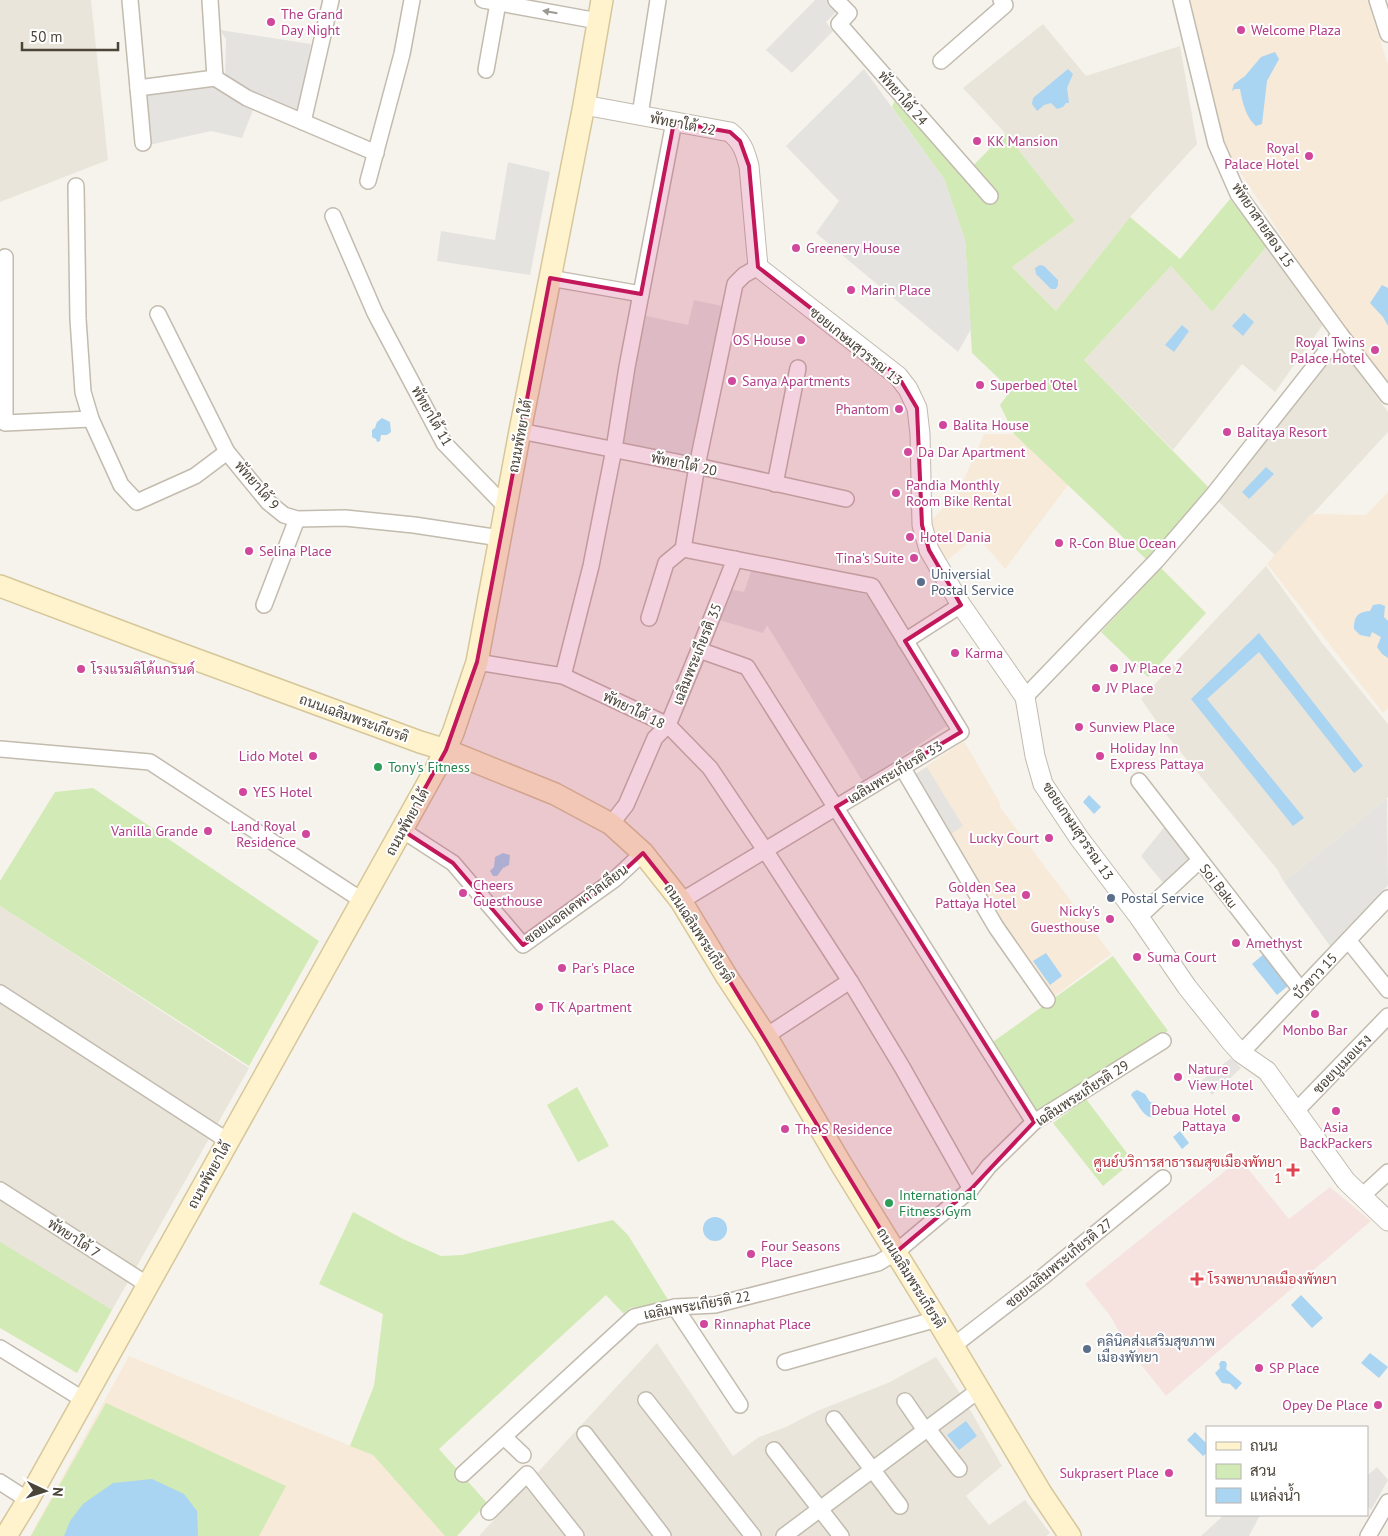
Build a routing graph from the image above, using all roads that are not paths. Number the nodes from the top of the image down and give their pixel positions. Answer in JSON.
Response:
{"nodes":[{"id":1,"x":130,"y":0,"type":"edge"},
{"id":2,"x":210,"y":0,"type":"edge"},
{"id":3,"x":331,"y":0,"type":"edge"},
{"id":4,"x":412,"y":0,"type":"edge"},
{"id":5,"x":658,"y":0,"type":"edge"},
{"id":6,"x":836,"y":0,"type":"edge"},
{"id":7,"x":1001,"y":0,"type":"edge"},
{"id":8,"x":1181,"y":0,"type":"edge"},
{"id":9,"x":1377,"y":0,"type":"edge"},
{"id":10,"x":490,"y":1,"type":"edge"},
{"id":11,"x":600,"y":10,"type":"edge"},
{"id":12,"x":1388,"y":34,"type":"edge"},
{"id":13,"x":942,"y":61,"type":"dead end"},
{"id":14,"x":486,"y":70,"type":"dead end"},
{"id":15,"x":215,"y":78,"type":"junction"},
{"id":16,"x":138,"y":88,"type":"junction"},
{"id":17,"x":584,"y":106,"type":"junction"},
{"id":18,"x":640,"y":115,"type":"junction"},
{"id":19,"x":303,"y":122,"type":"junction"},
{"id":20,"x":674,"y":122,"type":"junction"},
{"id":21,"x":143,"y":143,"type":"dead end"},
{"id":22,"x":376,"y":153,"type":"junction"},
{"id":23,"x":368,"y":181,"type":"dead end"},
{"id":24,"x":76,"y":186,"type":"dead end"},
{"id":25,"x":990,"y":196,"type":"dead end"},
{"id":26,"x":333,"y":216,"type":"dead end"},
{"id":27,"x":5,"y":257,"type":"dead end"},
{"id":28,"x":758,"y":267,"type":"junction"},
{"id":29,"x":550,"y":278,"type":"junction"},
{"id":30,"x":641,"y":294,"type":"junction"},
{"id":31,"x":158,"y":314,"type":"dead end"},
{"id":32,"x":1340,"y":334,"type":"junction"},
{"id":33,"x":798,"y":368,"type":"dead end"},
{"id":34,"x":1388,"y":396,"type":"edge"},
{"id":35,"x":91,"y":418,"type":"junction"},
{"id":36,"x":520,"y":431,"type":"junction"},
{"id":37,"x":614,"y":449,"type":"junction"},
{"id":38,"x":227,"y":452,"type":"junction"},
{"id":39,"x":697,"y":466,"type":"junction"},
{"id":40,"x":775,"y":484,"type":"junction"},
{"id":41,"x":846,"y":499,"type":"dead end"},
{"id":42,"x":506,"y":508,"type":"junction"},
{"id":43,"x":298,"y":519,"type":"junction"},
{"id":44,"x":500,"y":538,"type":"junction"},
{"id":45,"x":683,"y":549,"type":"junction"},
{"id":46,"x":735,"y":559,"type":"junction"},
{"id":47,"x":0,"y":586,"type":"edge"},
{"id":48,"x":264,"y":605,"type":"dead end"},
{"id":49,"x":961,"y":605,"type":"junction"},
{"id":50,"x":648,"y":618,"type":"dead end"},
{"id":51,"x":905,"y":641,"type":"junction"},
{"id":52,"x":699,"y":650,"type":"junction"},
{"id":53,"x":478,"y":662,"type":"junction"},
{"id":54,"x":563,"y":676,"type":"junction"},
{"id":55,"x":1025,"y":696,"type":"junction"},
{"id":56,"x":668,"y":725,"type":"junction"},
{"id":57,"x":0,"y":749,"type":"edge"},
{"id":58,"x":446,"y":750,"type":"junction"},
{"id":59,"x":902,"y":767,"type":"junction"},
{"id":60,"x":1139,"y":781,"type":"dead end"},
{"id":61,"x":836,"y":807,"type":"junction"},
{"id":62,"x":611,"y":824,"type":"junction"},
{"id":63,"x":402,"y":830,"type":"junction"},
{"id":64,"x":765,"y":850,"type":"junction"},
{"id":65,"x":643,"y":853,"type":"junction"},
{"id":66,"x":1199,"y":861,"type":"junction"},
{"id":67,"x":1388,"y":898,"type":"edge"},
{"id":68,"x":363,"y":901,"type":"junction"},
{"id":69,"x":681,"y":901,"type":"junction"},
{"id":70,"x":1139,"y":917,"type":"junction"},
{"id":71,"x":1348,"y":940,"type":"junction"},
{"id":72,"x":850,"y":981,"type":"junction"},
{"id":73,"x":1301,"y":990,"type":"junction"},
{"id":74,"x":1388,"y":990,"type":"edge"},
{"id":75,"x":0,"y":992,"type":"edge"},
{"id":76,"x":1047,"y":1000,"type":"dead end"},
{"id":77,"x":1388,"y":1016,"type":"edge"},
{"id":78,"x":766,"y":1036,"type":"junction"},
{"id":79,"x":1163,"y":1041,"type":"dead end"},
{"id":80,"x":1242,"y":1053,"type":"junction"},
{"id":81,"x":1296,"y":1111,"type":"junction"},
{"id":82,"x":1034,"y":1122,"type":"junction"},
{"id":83,"x":228,"y":1141,"type":"junction"},
{"id":84,"x":1388,"y":1172,"type":"edge"},
{"id":85,"x":1163,"y":1178,"type":"dead end"},
{"id":86,"x":971,"y":1189,"type":"junction"},
{"id":87,"x":0,"y":1190,"type":"edge"},
{"id":88,"x":1362,"y":1196,"type":"junction"},
{"id":89,"x":1388,"y":1221,"type":"edge"},
{"id":90,"x":895,"y":1253,"type":"junction"},
{"id":91,"x":148,"y":1285,"type":"junction"},
{"id":92,"x":675,"y":1307,"type":"junction"},
{"id":93,"x":937,"y":1319,"type":"junction"},
{"id":94,"x":953,"y":1346,"type":"junction"},
{"id":95,"x":0,"y":1348,"type":"edge"},
{"id":96,"x":785,"y":1362,"type":"dead end"},
{"id":97,"x":980,"y":1390,"type":"junction"},
{"id":98,"x":84,"y":1400,"type":"junction"},
{"id":99,"x":646,"y":1400,"type":"dead end"},
{"id":100,"x":904,"y":1401,"type":"dead end"},
{"id":101,"x":740,"y":1405,"type":"dead end"},
{"id":102,"x":834,"y":1419,"type":"dead end"},
{"id":103,"x":927,"y":1430,"type":"junction"},
{"id":104,"x":585,"y":1434,"type":"dead end"},
{"id":105,"x":504,"y":1436,"type":"junction"},
{"id":106,"x":774,"y":1450,"type":"dead end"},
{"id":107,"x":523,"y":1455,"type":"dead end"},
{"id":108,"x":959,"y":1469,"type":"dead end"},
{"id":109,"x":873,"y":1470,"type":"junction"},
{"id":110,"x":463,"y":1474,"type":"dead end"},
{"id":111,"x":0,"y":1482,"type":"edge"},
{"id":112,"x":28,"y":1500,"type":"junction"},
{"id":113,"x":1388,"y":1502,"type":"edge"},
{"id":114,"x":900,"y":1506,"type":"dead end"},
{"id":115,"x":819,"y":1510,"type":"junction"},
{"id":116,"x":489,"y":1512,"type":"dead end"},
{"id":117,"x":575,"y":1535,"type":"edge"},
{"id":118,"x":6,"y":1536,"type":"edge"},
{"id":119,"x":663,"y":1536,"type":"edge"},
{"id":120,"x":753,"y":1536,"type":"edge"},
{"id":121,"x":784,"y":1536,"type":"edge"},
{"id":122,"x":841,"y":1536,"type":"edge"},
{"id":123,"x":1070,"y":1536,"type":"edge"},
{"id":124,"x":1368,"y":1536,"type":"edge"}],
"edges":[{"from":1,"to":16,"type":"street"},
{"from":2,"to":15,"type":"street"},
{"from":3,"to":19,"type":"street"},
{"from":4,"to":22,"type":"street"},
{"from":5,"to":18,"type":"street"},
{"from":6,"to":25,"type":"street","name":"พัทยาใต้ 24"},
{"from":7,"to":13,"type":"street"},
{"from":8,"to":32,"type":"street","name":"พัทยาสายสอง 15"},
{"from":9,"to":12,"type":"street"},
{"from":11,"to":10,"type":"street","one_way":true},
{"from":10,"to":14,"type":"street"},
{"from":11,"to":17,"type":"main road","name":"ถนนพัทยาใต้"},
{"from":15,"to":16,"type":"street"},
{"from":15,"to":19,"type":"street"},
{"from":16,"to":21,"type":"street"},
{"from":17,"to":18,"type":"street","name":"พัทยาใต้ 22"},
{"from":17,"to":29,"type":"main road","name":"ถนนพัทยาใต้"},
{"from":18,"to":20,"type":"street","name":"พัทยาใต้ 22"},
{"from":19,"to":22,"type":"street"},
{"from":20,"to":28,"type":"street","name":"พัทยาใต้ 22"},
{"from":20,"to":30,"type":"street"},
{"from":22,"to":23,"type":"street"},
{"from":24,"to":35,"type":"street"},
{"from":26,"to":42,"type":"street","name":"พัทยาใต้ 11"},
{"from":27,"to":35,"type":"street"},
{"from":28,"to":39,"type":"street"},
{"from":28,"to":49,"type":"street","name":"ซอยเกษมสุวรรณ 13"},
{"from":29,"to":30,"type":"street"},
{"from":29,"to":36,"type":"main road","name":"ถนนพัทยาใต้"},
{"from":30,"to":37,"type":"street"},
{"from":31,"to":38,"type":"street","name":"พัทยาใต้ 9"},
{"from":32,"to":34,"type":"street","name":"พัทยาสายสอง 15"},
{"from":32,"to":55,"type":"street"},
{"from":33,"to":40,"type":"street"},
{"from":35,"to":38,"type":"street"},
{"from":36,"to":37,"type":"street","name":"พัทยาใต้ 20"},
{"from":36,"to":42,"type":"main road","name":"ถนนพัทยาใต้"},
{"from":37,"to":39,"type":"street","name":"พัทยาใต้ 20"},
{"from":37,"to":54,"type":"street"},
{"from":38,"to":43,"type":"street","name":"พัทยาใต้ 9"},
{"from":39,"to":40,"type":"street","name":"พัทยาใต้ 20"},
{"from":39,"to":45,"type":"street"},
{"from":40,"to":41,"type":"street","name":"พัทยาใต้ 20"},
{"from":42,"to":44,"type":"main road","name":"ถนนพัทยาใต้"},
{"from":43,"to":44,"type":"street","name":"พัทยาใต้ 9"},
{"from":43,"to":48,"type":"street"},
{"from":44,"to":53,"type":"main road","name":"ถนนพัทยาใต้"},
{"from":45,"to":46,"type":"street"},
{"from":45,"to":50,"type":"street"},
{"from":46,"to":51,"type":"street"},
{"from":46,"to":52,"type":"street","name":"เฉลิมพระเกียรติ 35"},
{"from":47,"to":58,"type":"main road","name":"ถนนเฉลิมพระเกียรติ"},
{"from":49,"to":51,"type":"street"},
{"from":49,"to":55,"type":"street","name":"ซอยเกษมสุวรรณ 13"},
{"from":51,"to":59,"type":"street","name":"เฉลิมพระเกียรติ 33"},
{"from":52,"to":56,"type":"street","name":"เฉลิมพระเกียรติ 35"},
{"from":52,"to":61,"type":"street"},
{"from":53,"to":54,"type":"street","name":"พัทยาใต้ 18"},
{"from":53,"to":58,"type":"main road","name":"ถนนพัทยาใต้"},
{"from":54,"to":56,"type":"street","name":"พัทยาใต้ 18"},
{"from":55,"to":70,"type":"street","name":"ซอยเกษมสุวรรณ 13"},
{"from":56,"to":62,"type":"street","name":"เฉลิมพระเกียรติ 35"},
{"from":56,"to":64,"type":"street","name":"พัทยาใต้ 18"},
{"from":57,"to":68,"type":"street"},
{"from":58,"to":62,"type":"main road","name":"ถนนเฉลิมพระเกียรติ"},
{"from":58,"to":63,"type":"main road","name":"ถนนพัทยาใต้"},
{"from":59,"to":61,"type":"street","name":"เฉลิมพระเกียรติ 33"},
{"from":59,"to":76,"type":"street"},
{"from":60,"to":66,"type":"street","name":"Soi Baku"},
{"from":61,"to":64,"type":"street","name":"เฉลิมพระเกียรติ 33"},
{"from":61,"to":82,"type":"street"},
{"from":62,"to":65,"type":"main road","name":"ถนนเฉลิมพระเกียรติ"},
{"from":63,"to":65,"type":"street","name":"ซอยแอลเคพาวิลเลียน"},
{"from":63,"to":68,"type":"main road","name":"ถนนพัทยาใต้"},
{"from":64,"to":69,"type":"street","name":"เฉลิมพระเกียรติ 33"},
{"from":64,"to":72,"type":"street","name":"พัทยาใต้ 18"},
{"from":65,"to":69,"type":"main road","name":"ถนนเฉลิมพระเกียรติ"},
{"from":66,"to":70,"type":"street"},
{"from":66,"to":73,"type":"street","name":"Soi Baku"},
{"from":67,"to":71,"type":"street","name":"บัวขาว 15"},
{"from":68,"to":83,"type":"main road","name":"ถนนพัทยาใต้"},
{"from":69,"to":78,"type":"main road","name":"ถนนเฉลิมพระเกียรติ"},
{"from":70,"to":80,"type":"street","name":"ซอยเกษมสุวรรณ 13"},
{"from":71,"to":73,"type":"street","name":"บัวขาว 15"},
{"from":71,"to":74,"type":"street"},
{"from":72,"to":78,"type":"street"},
{"from":72,"to":86,"type":"street","name":"พัทยาใต้ 18"},
{"from":73,"to":80,"type":"street","name":"บัวขาว 15"},
{"from":75,"to":83,"type":"street"},
{"from":77,"to":81,"type":"street","name":"ซอยบูเมอแรง"},
{"from":78,"to":90,"type":"main road","name":"ถนนเฉลิมพระเกียรติ"},
{"from":79,"to":82,"type":"street","name":"เฉลิมพระเกียรติ 29"},
{"from":80,"to":81,"type":"street","name":"ซอยเกษมสุวรรณ 13"},
{"from":81,"to":88,"type":"street","name":"ซอยเกษมสุวรรณ 13"},
{"from":82,"to":86,"type":"street","name":"เฉลิมพระเกียรติ 29"},
{"from":83,"to":91,"type":"main road","name":"ถนนพัทยาใต้"},
{"from":84,"to":88,"type":"street"},
{"from":85,"to":94,"type":"street","name":"ซอยเฉลิมพระเกียรติ 27"},
{"from":86,"to":90,"type":"street","name":"เฉลิมพระเกียรติ 29"},
{"from":87,"to":91,"type":"street","name":"พัทยาใต้ 7"},
{"from":88,"to":89,"type":"street","name":"ซอยเกษมสุวรรณ 13"},
{"from":90,"to":92,"type":"street","name":"เฉลิมพระเกียรติ 22"},
{"from":90,"to":93,"type":"main road","name":"ถนนเฉลิมพระเกียรติ"},
{"from":91,"to":98,"type":"main road","name":"ถนนพัทยาใต้"},
{"from":92,"to":101,"type":"street"},
{"from":92,"to":105,"type":"street","name":"เฉลิมพระเกียรติ 22"},
{"from":93,"to":94,"type":"main road","name":"ถนนเฉลิมพระเกียรติ"},
{"from":93,"to":96,"type":"street"},
{"from":94,"to":97,"type":"main road","name":"ถนนเฉลิมพระเกียรติ"},
{"from":95,"to":98,"type":"street"},
{"from":97,"to":103,"type":"street"},
{"from":97,"to":123,"type":"main road","name":"ถนนเฉลิมพระเกียรติ"},
{"from":98,"to":112,"type":"main road","name":"ถนนพัทยาใต้"},
{"from":99,"to":120,"type":"street"},
{"from":100,"to":103,"type":"street"},
{"from":102,"to":109,"type":"street"},
{"from":103,"to":108,"type":"street"},
{"from":103,"to":109,"type":"street"},
{"from":104,"to":119,"type":"street"},
{"from":105,"to":107,"type":"street"},
{"from":105,"to":110,"type":"street","name":"เฉลิมพระเกียรติ 22"},
{"from":106,"to":115,"type":"street"},
{"from":109,"to":114,"type":"street"},
{"from":109,"to":115,"type":"street"},
{"from":111,"to":112,"type":"street"},
{"from":112,"to":118,"type":"main road","name":"ถนนพัทยาใต้"},
{"from":113,"to":124,"type":"street"},
{"from":115,"to":121,"type":"street"},
{"from":115,"to":122,"type":"street"},
{"from":116,"to":117,"type":"street"}]}
